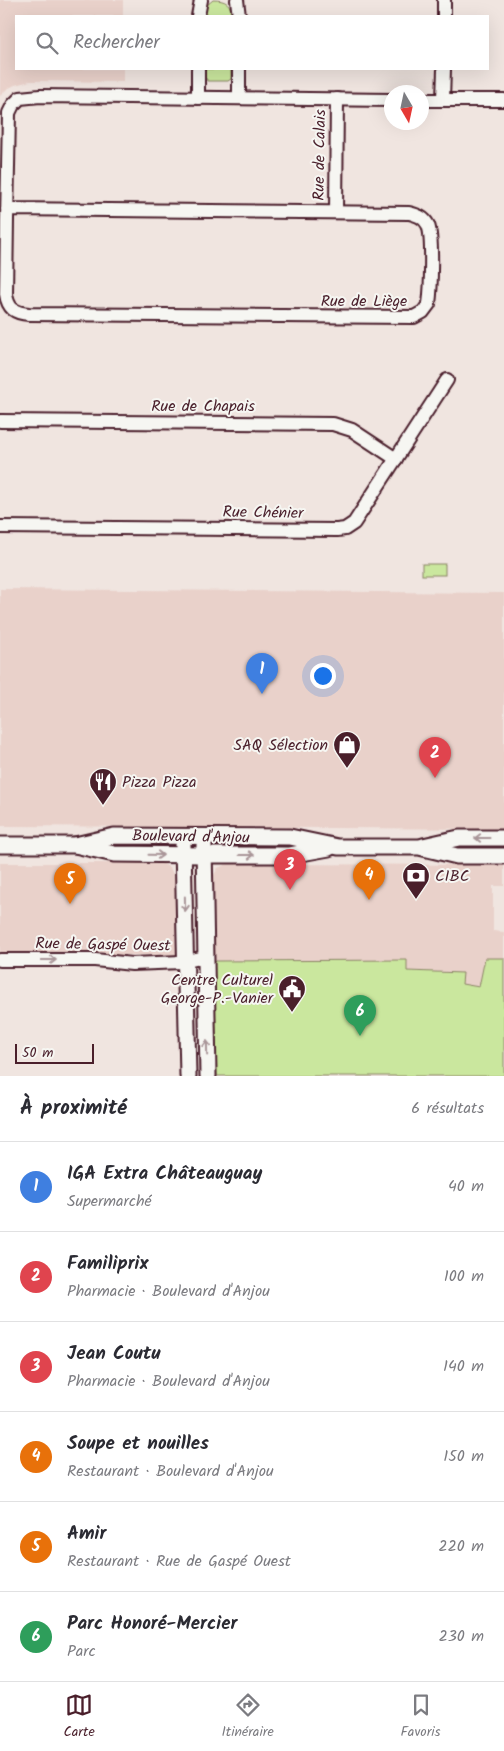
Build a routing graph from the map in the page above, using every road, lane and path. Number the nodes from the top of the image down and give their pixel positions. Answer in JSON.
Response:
{"nodes":[{"id":1,"x":201,"y":0,"type":"edge"},
{"id":2,"x":237,"y":0,"type":"edge"},
{"id":3,"x":444,"y":0,"type":"edge"},
{"id":4,"x":198,"y":15,"type":"edge"},
{"id":5,"x":239,"y":15,"type":"edge"},
{"id":6,"x":444,"y":15,"type":"edge"},
{"id":7,"x":198,"y":70,"type":"edge"},
{"id":8,"x":239,"y":70,"type":"edge"},
{"id":9,"x":444,"y":70,"type":"edge"},
{"id":10,"x":198,"y":98,"type":"junction"},
{"id":11,"x":239,"y":98,"type":"junction"},
{"id":12,"x":337,"y":99,"type":"junction"},
{"id":13,"x":384,"y":100,"type":"edge"},
{"id":14,"x":429,"y":100,"type":"edge"},
{"id":15,"x":443,"y":100,"type":"junction"},
{"id":16,"x":504,"y":100,"type":"edge"},
{"id":17,"x":4,"y":153,"type":"edge"},
{"id":18,"x":7,"y":209,"type":"junction"},
{"id":19,"x":336,"y":212,"type":"junction"},
{"id":20,"x":447,"y":380,"type":"dead end"},
{"id":21,"x":0,"y":421,"type":"edge"},
{"id":22,"x":396,"y":458,"type":"junction"},
{"id":23,"x":0,"y":527,"type":"edge"},
{"id":24,"x":183,"y":836,"type":"junction"},
{"id":25,"x":204,"y":836,"type":"junction"},
{"id":26,"x":504,"y":838,"type":"edge"},
{"id":27,"x":0,"y":845,"type":"edge"},
{"id":28,"x":75,"y":845,"type":"junction"},
{"id":29,"x":338,"y":847,"type":"junction"},
{"id":30,"x":419,"y":847,"type":"junction"},
{"id":31,"x":183,"y":855,"type":"junction"},
{"id":32,"x":204,"y":856,"type":"junction"},
{"id":33,"x":504,"y":856,"type":"edge"},
{"id":34,"x":205,"y":956,"type":"junction"},
{"id":35,"x":0,"y":960,"type":"edge"},
{"id":36,"x":186,"y":961,"type":"junction"},
{"id":37,"x":187,"y":1019,"type":"junction"},
{"id":38,"x":206,"y":1019,"type":"junction"},
{"id":39,"x":188,"y":1075,"type":"edge"},
{"id":40,"x":208,"y":1075,"type":"edge"}],
"edges":[{"from":1,"to":4,"type":"street"},
{"from":2,"to":5,"type":"street"},
{"from":3,"to":6,"type":"street"},
{"from":7,"to":10,"type":"street"},
{"from":8,"to":11,"type":"street"},
{"from":9,"to":15,"type":"street"},
{"from":10,"to":11,"type":"street","name":"Rue de Liège"},
{"from":10,"to":17,"type":"street","name":"Rue de Liège"},
{"from":11,"to":12,"type":"street","name":"Rue de Liège"},
{"from":12,"to":13,"type":"street","name":"Rue de Liège"},
{"from":12,"to":19,"type":"street","name":"Rue de Calais"},
{"from":14,"to":15,"type":"street"},
{"from":15,"to":16,"type":"street"},
{"from":17,"to":18,"type":"street","name":"Rue de Liège"},
{"from":18,"to":19,"type":"street","name":"Rue de Liège"},
{"from":18,"to":19,"type":"street","name":"Rue de Liège"},
{"from":20,"to":22,"type":"street","name":"Rue Chénier"},
{"from":21,"to":22,"type":"street","name":"Rue de Chapais"},
{"from":22,"to":23,"type":"street","name":"Rue Chénier"},
{"from":24,"to":25,"type":"street","name":"Boulevard d'Anjou"},
{"from":24,"to":28,"type":"street","name":"Boulevard d'Anjou"},
{"from":24,"to":31,"type":"street"},
{"from":25,"to":29,"type":"street","name":"Boulevard d'Anjou"},
{"from":25,"to":32,"type":"street"},
{"from":26,"to":30,"type":"street","name":"Boulevard d'Anjou","one_way":true},
{"from":27,"to":28,"type":"street","name":"Boulevard d'Anjou"},
{"from":28,"to":31,"type":"street","name":"Boulevard d'Anjou","one_way":true},
{"from":29,"to":30,"type":"street","name":"Boulevard d'Anjou"},
{"from":32,"to":29,"type":"street","name":"Boulevard d'Anjou","one_way":true},
{"from":30,"to":33,"type":"street","name":"Boulevard d'Anjou"},
{"from":31,"to":32,"type":"street","name":"Boulevard d'Anjou"},
{"from":31,"to":36,"type":"street","one_way":true},
{"from":32,"to":34,"type":"street"},
{"from":34,"to":36,"type":"street","name":"Rue de Gaspé Ouest"},
{"from":34,"to":38,"type":"street"},
{"from":35,"to":36,"type":"street","name":"Rue de Gaspé Ouest","one_way":true},
{"from":36,"to":37,"type":"street"},
{"from":37,"to":38,"type":"street"},
{"from":37,"to":39,"type":"street"},
{"from":40,"to":38,"type":"street","one_way":true},
{"from":39,"to":40,"type":"street"}]}
